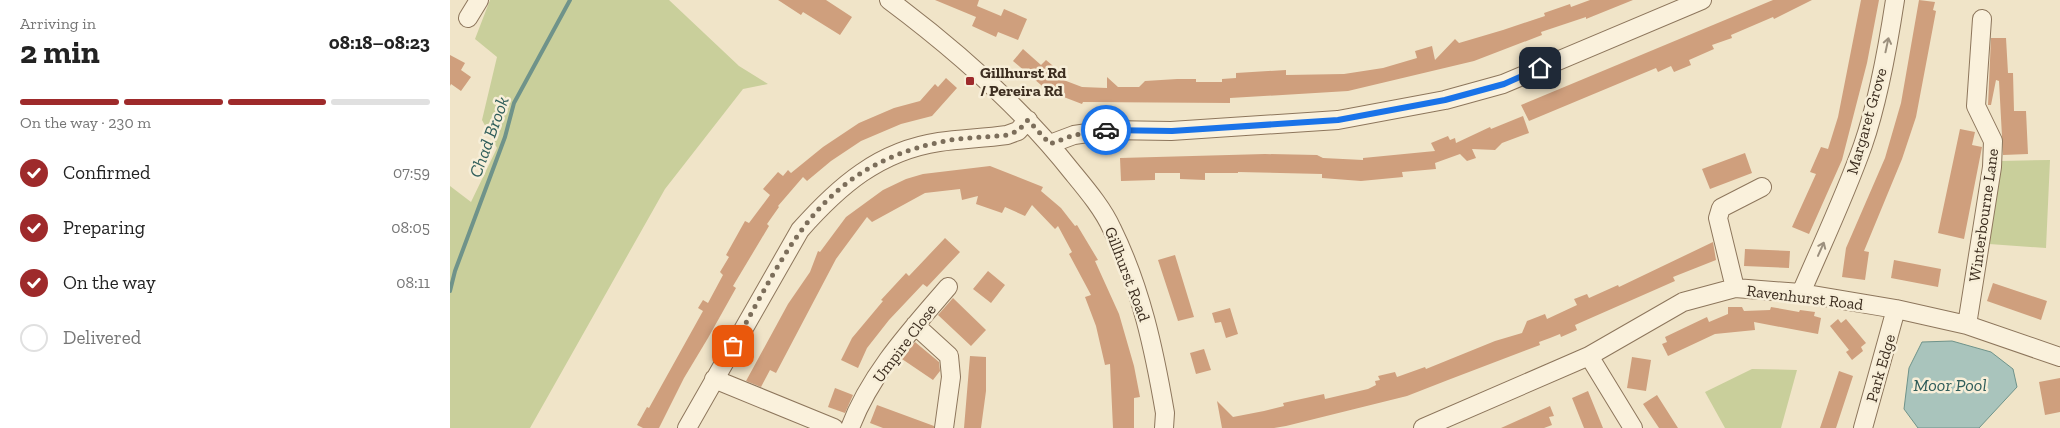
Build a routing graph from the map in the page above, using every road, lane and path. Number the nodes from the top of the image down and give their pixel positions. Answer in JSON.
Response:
{"nodes":[{"id":1,"x":479,"y":0,"type":"edge"},
{"id":2,"x":889,"y":0,"type":"edge"},
{"id":3,"x":1702,"y":0,"type":"edge"},
{"id":4,"x":1895,"y":0,"type":"edge"},
{"id":5,"x":468,"y":18,"type":"dead end"},
{"id":6,"x":1982,"y":19,"type":"dead end"},
{"id":7,"x":1028,"y":120,"type":"junction"},
{"id":8,"x":1050,"y":144,"type":"junction"},
{"id":9,"x":1762,"y":187,"type":"dead end"},
{"id":10,"x":948,"y":287,"type":"dead end"},
{"id":11,"x":1735,"y":288,"type":"junction"},
{"id":12,"x":1801,"y":293,"type":"junction"},
{"id":13,"x":1896,"y":309,"type":"junction"},
{"id":14,"x":915,"y":325,"type":"junction"},
{"id":15,"x":1966,"y":326,"type":"junction"},
{"id":16,"x":1589,"y":356,"type":"junction"},
{"id":17,"x":2060,"y":357,"type":"edge"},
{"id":18,"x":714,"y":379,"type":"junction"},
{"id":19,"x":687,"y":428,"type":"edge"},
{"id":20,"x":834,"y":428,"type":"edge"},
{"id":21,"x":850,"y":428,"type":"edge"},
{"id":22,"x":944,"y":428,"type":"edge"},
{"id":23,"x":1164,"y":428,"type":"edge"},
{"id":24,"x":1423,"y":428,"type":"edge"},
{"id":25,"x":1633,"y":428,"type":"edge"},
{"id":26,"x":1863,"y":428,"type":"edge"}],
"edges":[{"from":1,"to":5,"type":"street"},
{"from":2,"to":7,"type":"street","name":"Gillhurst Road"},
{"from":3,"to":8,"type":"street"},
{"from":12,"to":4,"type":"street","name":"Margaret Grove","one_way":true},
{"from":6,"to":15,"type":"street","name":"Winterbourne Lane"},
{"from":7,"to":8,"type":"street","name":"Gillhurst Road"},
{"from":7,"to":18,"type":"street"},
{"from":8,"to":23,"type":"street","name":"Gillhurst Road"},
{"from":9,"to":11,"type":"street"},
{"from":10,"to":14,"type":"street","name":"Umpire Close"},
{"from":11,"to":12,"type":"street","name":"Ravenhurst Road"},
{"from":11,"to":16,"type":"street","name":"Ravenhurst Road"},
{"from":12,"to":13,"type":"street","name":"Ravenhurst Road"},
{"from":13,"to":15,"type":"street","name":"Ravenhurst Road"},
{"from":13,"to":26,"type":"street","name":"Park Edge"},
{"from":14,"to":21,"type":"street","name":"Umpire Close"},
{"from":14,"to":22,"type":"street"},
{"from":15,"to":17,"type":"street","name":"Ravenhurst Road"},
{"from":16,"to":24,"type":"street","name":"Ravenhurst Road"},
{"from":16,"to":25,"type":"street"},
{"from":18,"to":19,"type":"street"},
{"from":18,"to":20,"type":"street"}]}
